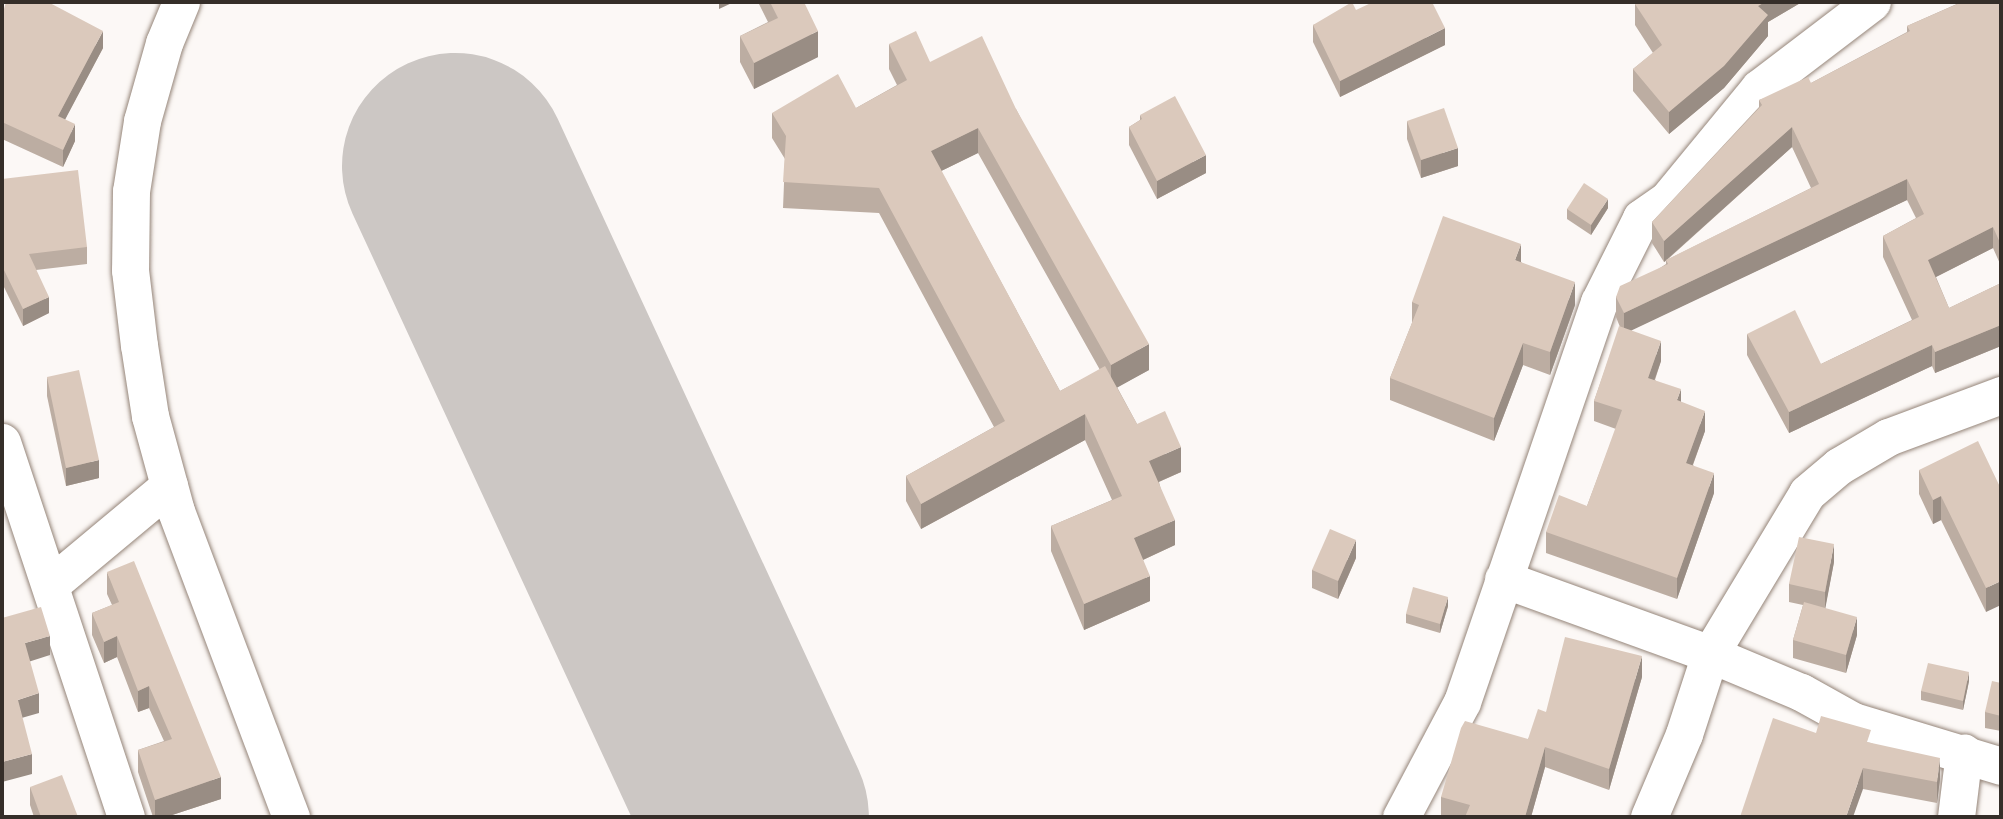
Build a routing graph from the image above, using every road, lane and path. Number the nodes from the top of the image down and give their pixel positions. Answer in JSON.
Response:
{"nodes":[{"id":1,"x":181,"y":2,"type":"edge"},
{"id":2,"x":1872,"y":2,"type":"edge"},
{"id":3,"x":2001,"y":395,"type":"edge"},
{"id":4,"x":2,"y":442,"type":"edge"},
{"id":5,"x":169,"y":486,"type":"junction"},
{"id":6,"x":1503,"y":579,"type":"junction"},
{"id":7,"x":50,"y":585,"type":"junction"},
{"id":8,"x":1710,"y":654,"type":"junction"},
{"id":9,"x":1964,"y":752,"type":"junction"},
{"id":10,"x":2001,"y":766,"type":"edge"},
{"id":11,"x":126,"y":817,"type":"edge"},
{"id":12,"x":291,"y":817,"type":"edge"},
{"id":13,"x":1401,"y":817,"type":"edge"},
{"id":14,"x":1649,"y":817,"type":"edge"},
{"id":15,"x":1956,"y":817,"type":"edge"}],
"edges":[{"from":1,"to":5,"type":"street"},
{"from":2,"to":6,"type":"street"},
{"from":3,"to":8,"type":"street"},
{"from":4,"to":7,"type":"street"},
{"from":5,"to":7,"type":"street"},
{"from":5,"to":12,"type":"street"},
{"from":6,"to":8,"type":"street"},
{"from":6,"to":13,"type":"street"},
{"from":7,"to":11,"type":"street"},
{"from":8,"to":9,"type":"street"},
{"from":8,"to":14,"type":"street"},
{"from":9,"to":10,"type":"street"},
{"from":9,"to":15,"type":"street"}]}
